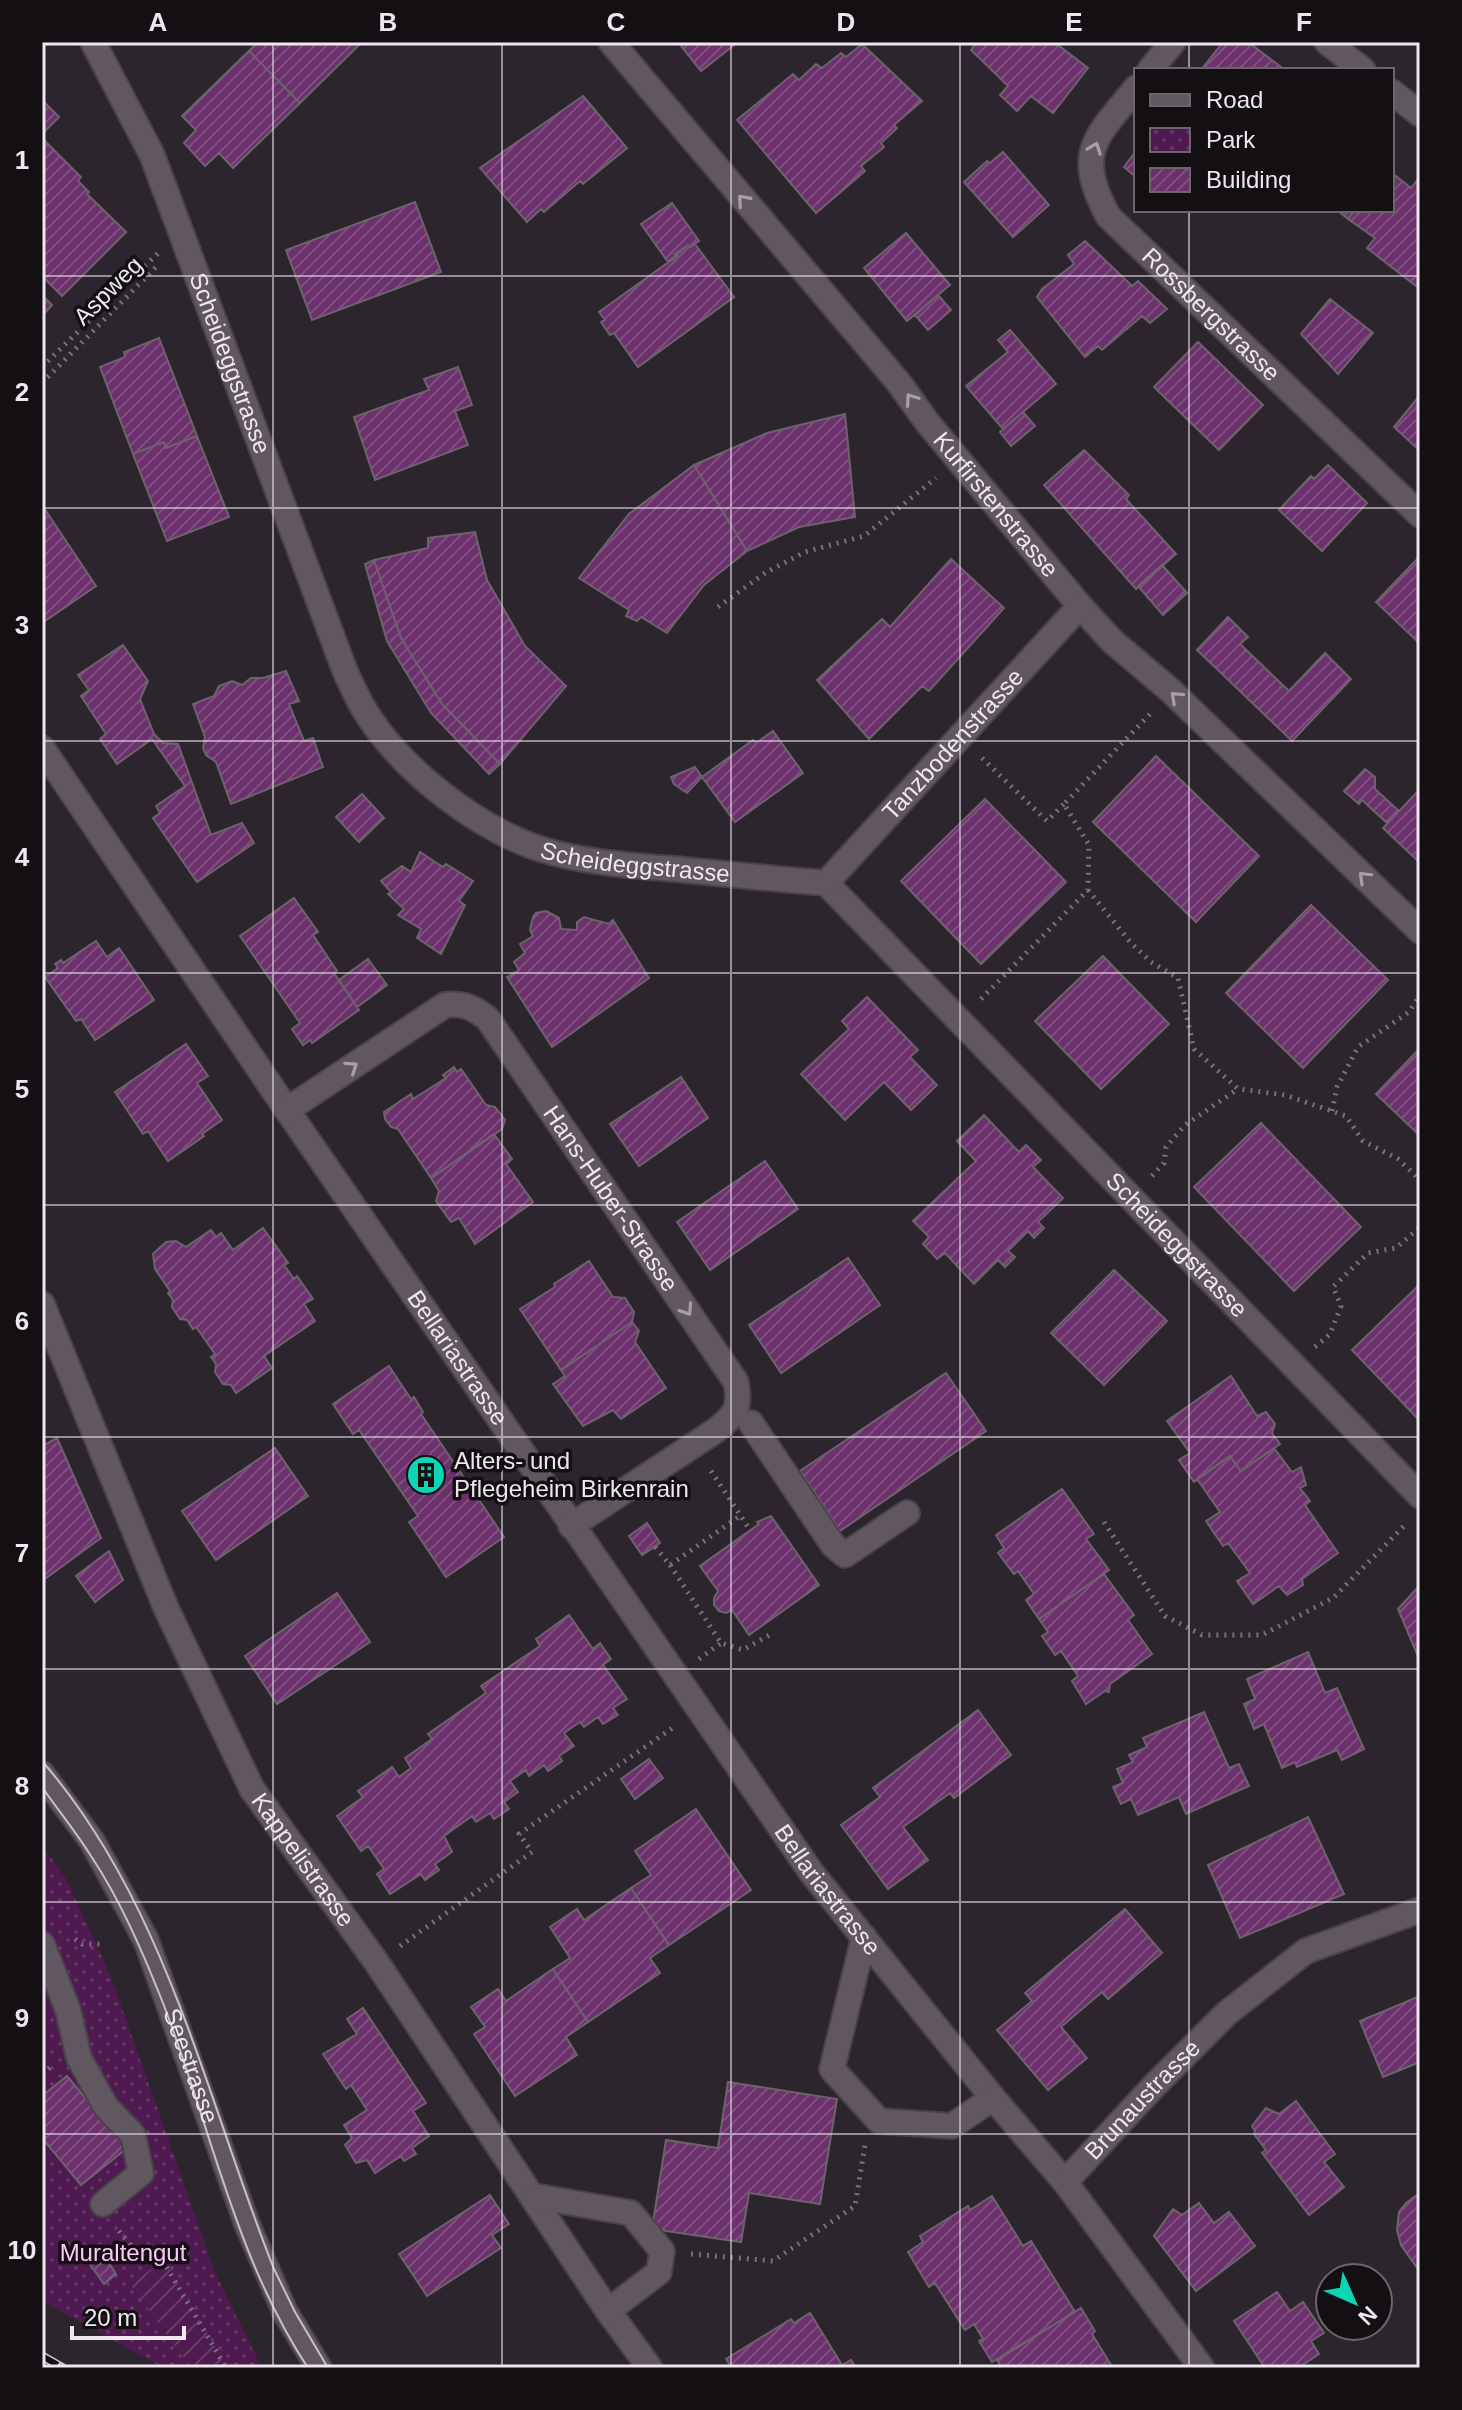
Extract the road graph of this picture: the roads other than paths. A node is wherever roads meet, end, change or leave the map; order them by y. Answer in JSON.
{"nodes":[{"id":1,"x":93,"y":42,"type":"edge"},
{"id":2,"x":611,"y":42,"type":"edge"},
{"id":3,"x":1173,"y":42,"type":"edge"},
{"id":4,"x":1327,"y":42,"type":"edge"},
{"id":5,"x":1152,"y":68,"type":"edge"},
{"id":6,"x":1360,"y":68,"type":"edge"},
{"id":7,"x":1134,"y":90,"type":"edge"},
{"id":8,"x":1394,"y":94,"type":"edge"},
{"id":9,"x":1420,"y":114,"type":"edge"},
{"id":10,"x":1420,"y":515,"type":"edge"},
{"id":11,"x":1080,"y":606,"type":"junction"},
{"id":12,"x":42,"y":748,"type":"edge"},
{"id":13,"x":826,"y":883,"type":"junction"},
{"id":14,"x":1420,"y":931,"type":"edge"},
{"id":15,"x":287,"y":1110,"type":"junction"},
{"id":16,"x":42,"y":1304,"type":"edge"},
{"id":17,"x":751,"y":1423,"type":"dead end"},
{"id":18,"x":1420,"y":1496,"type":"edge"},
{"id":19,"x":907,"y":1513,"type":"dead end"},
{"id":20,"x":571,"y":1526,"type":"junction"},
{"id":21,"x":42,"y":1774,"type":"edge"},
{"id":22,"x":1420,"y":1910,"type":"edge"},
{"id":23,"x":864,"y":1937,"type":"junction"},
{"id":24,"x":42,"y":1944,"type":"edge"},
{"id":25,"x":993,"y":2098,"type":"junction"},
{"id":26,"x":1065,"y":2182,"type":"junction"},
{"id":27,"x":533,"y":2196,"type":"junction"},
{"id":28,"x":103,"y":2204,"type":"road end"},
{"id":29,"x":608,"y":2311,"type":"junction"},
{"id":30,"x":319,"y":2368,"type":"edge"},
{"id":31,"x":650,"y":2368,"type":"edge"},
{"id":32,"x":1202,"y":2368,"type":"edge"}],
"edges":[{"from":1,"to":13,"type":"street","name":"Scheideggstrasse"},
{"from":11,"to":2,"type":"street","name":"Kurfirstenstrasse","one_way":true},
{"from":3,"to":5,"type":"street"},
{"from":4,"to":6,"type":"street"},
{"from":10,"to":7,"type":"street","name":"Rossbergstrasse","one_way":true},
{"from":8,"to":9,"type":"street"},
{"from":11,"to":13,"type":"street","name":"Tanzbodenstrasse"},
{"from":14,"to":11,"type":"street","name":"Kurfirstenstrasse","one_way":true},
{"from":12,"to":15,"type":"street","name":"Bellariastrasse"},
{"from":13,"to":18,"type":"street","name":"Scheideggstrasse"},
{"from":15,"to":20,"type":"street","name":"Bellariastrasse"},
{"from":15,"to":20,"type":"street","name":"Hans-Huber-Strasse","one_way":true},
{"from":16,"to":27,"type":"street","name":"Kappelistrasse"},
{"from":17,"to":19,"type":"street"},
{"from":20,"to":23,"type":"street","name":"Bellariastrasse"},
{"from":21,"to":30,"type":"street","name":"Seestrasse"},
{"from":22,"to":26,"type":"street","name":"Brunaustrasse"},
{"from":23,"to":25,"type":"street","name":"Bellariastrasse"},
{"from":23,"to":25,"type":"street"},
{"from":24,"to":28,"type":"street"},
{"from":25,"to":26,"type":"street","name":"Bellariastrasse"},
{"from":26,"to":32,"type":"street","name":"Brunaustrasse"},
{"from":27,"to":29,"type":"street","name":"Kappelistrasse"},
{"from":27,"to":29,"type":"street"},
{"from":29,"to":31,"type":"street","name":"Kappelistrasse"}]}
